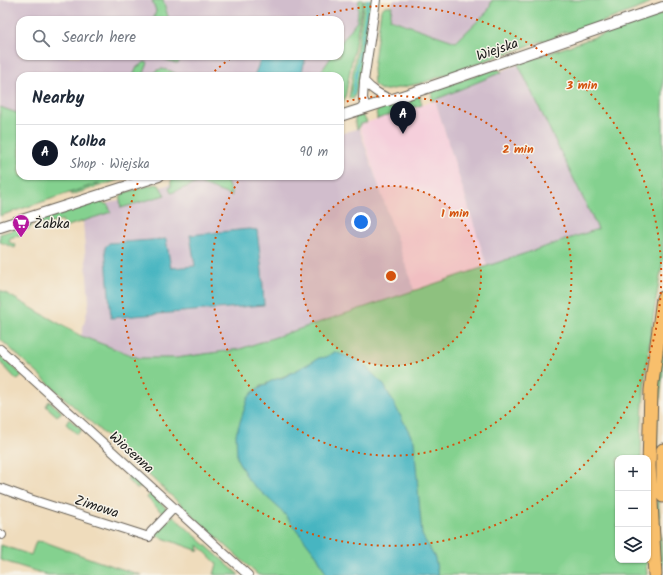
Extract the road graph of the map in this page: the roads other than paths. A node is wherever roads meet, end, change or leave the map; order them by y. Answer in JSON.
{"nodes":[{"id":1,"x":376,"y":0,"type":"edge"},
{"id":2,"x":663,"y":7,"type":"edge"},
{"id":3,"x":364,"y":81,"type":"junction"},
{"id":4,"x":390,"y":99,"type":"junction"},
{"id":5,"x":366,"y":107,"type":"junction"},
{"id":6,"x":344,"y":115,"type":"edge"},
{"id":7,"x":147,"y":180,"type":"edge"},
{"id":8,"x":0,"y":227,"type":"edge"},
{"id":9,"x":663,"y":298,"type":"edge"},
{"id":10,"x":0,"y":349,"type":"edge"},
{"id":11,"x":663,"y":450,"type":"edge"},
{"id":12,"x":0,"y":488,"type":"edge"},
{"id":13,"x":663,"y":496,"type":"edge"},
{"id":14,"x":174,"y":508,"type":"junction"},
{"id":15,"x":248,"y":575,"type":"edge"},
{"id":16,"x":655,"y":575,"type":"edge"}],
"edges":[{"from":1,"to":3,"type":"street"},
{"from":2,"to":4,"type":"street","name":"Wiejska"},
{"from":3,"to":4,"type":"street"},
{"from":3,"to":5,"type":"street"},
{"from":4,"to":5,"type":"street","name":"Wiejska"},
{"from":5,"to":6,"type":"street","name":"Wiejska"},
{"from":7,"to":8,"type":"street"},
{"from":9,"to":16,"type":"main road"},
{"from":10,"to":14,"type":"street","name":"Wiosenna"},
{"from":11,"to":13,"type":"main road"},
{"from":12,"to":14,"type":"street","name":"Zimowa"},
{"from":14,"to":15,"type":"street","name":"Wiosenna"}]}
